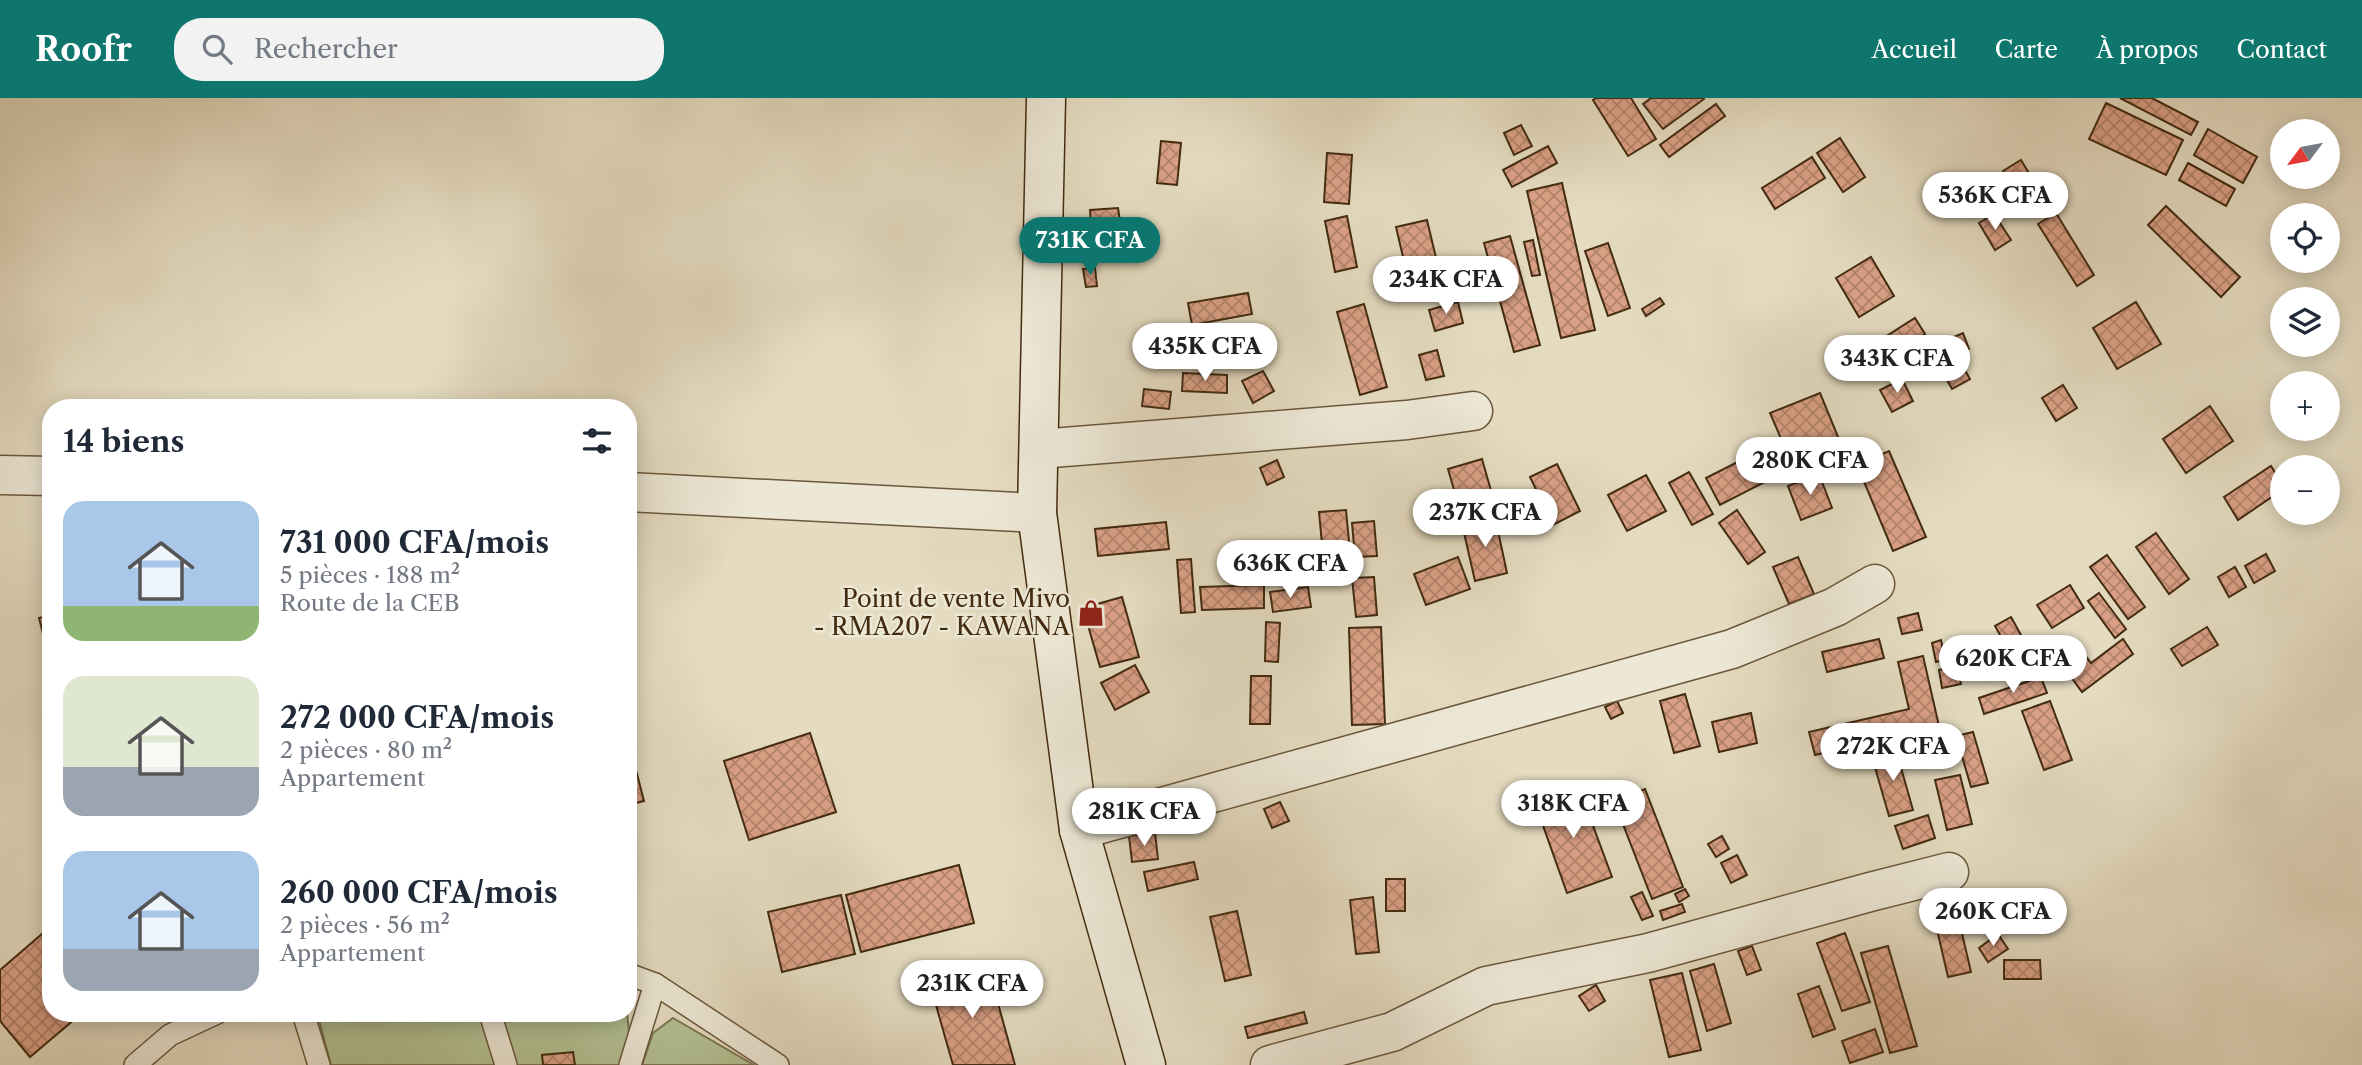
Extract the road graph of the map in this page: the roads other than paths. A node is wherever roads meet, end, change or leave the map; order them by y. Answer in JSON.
{"nodes":[{"id":1,"x":1046,"y":98,"type":"edge"},
{"id":2,"x":1473,"y":411,"type":"dead end"},
{"id":3,"x":1039,"y":449,"type":"junction"},
{"id":4,"x":0,"y":475,"type":"edge"},
{"id":5,"x":42,"y":475,"type":"edge"},
{"id":6,"x":637,"y":492,"type":"edge"},
{"id":7,"x":1037,"y":513,"type":"junction"},
{"id":8,"x":1875,"y":584,"type":"dead end"},
{"id":9,"x":1079,"y":830,"type":"junction"},
{"id":10,"x":1949,"y":872,"type":"dead end"},
{"id":11,"x":637,"y":977,"type":"edge"},
{"id":12,"x":655,"y":984,"type":"junction"},
{"id":13,"x":198,"y":1022,"type":"edge"},
{"id":14,"x":306,"y":1022,"type":"edge"},
{"id":15,"x":493,"y":1022,"type":"edge"},
{"id":16,"x":135,"y":1065,"type":"edge"},
{"id":17,"x":319,"y":1065,"type":"edge"},
{"id":18,"x":506,"y":1065,"type":"edge"},
{"id":19,"x":630,"y":1065,"type":"edge"},
{"id":20,"x":778,"y":1065,"type":"edge"},
{"id":21,"x":1146,"y":1065,"type":"edge"},
{"id":22,"x":1270,"y":1065,"type":"edge"}],
"edges":[{"from":1,"to":3,"type":"street"},
{"from":2,"to":3,"type":"street"},
{"from":3,"to":7,"type":"street"},
{"from":4,"to":5,"type":"street"},
{"from":6,"to":7,"type":"street"},
{"from":7,"to":9,"type":"street"},
{"from":8,"to":9,"type":"street"},
{"from":9,"to":21,"type":"street"},
{"from":10,"to":22,"type":"street"},
{"from":11,"to":12,"type":"lane"},
{"from":12,"to":19,"type":"lane"},
{"from":12,"to":20,"type":"lane"},
{"from":13,"to":16,"type":"lane"},
{"from":14,"to":17,"type":"lane"},
{"from":15,"to":18,"type":"lane"}]}
